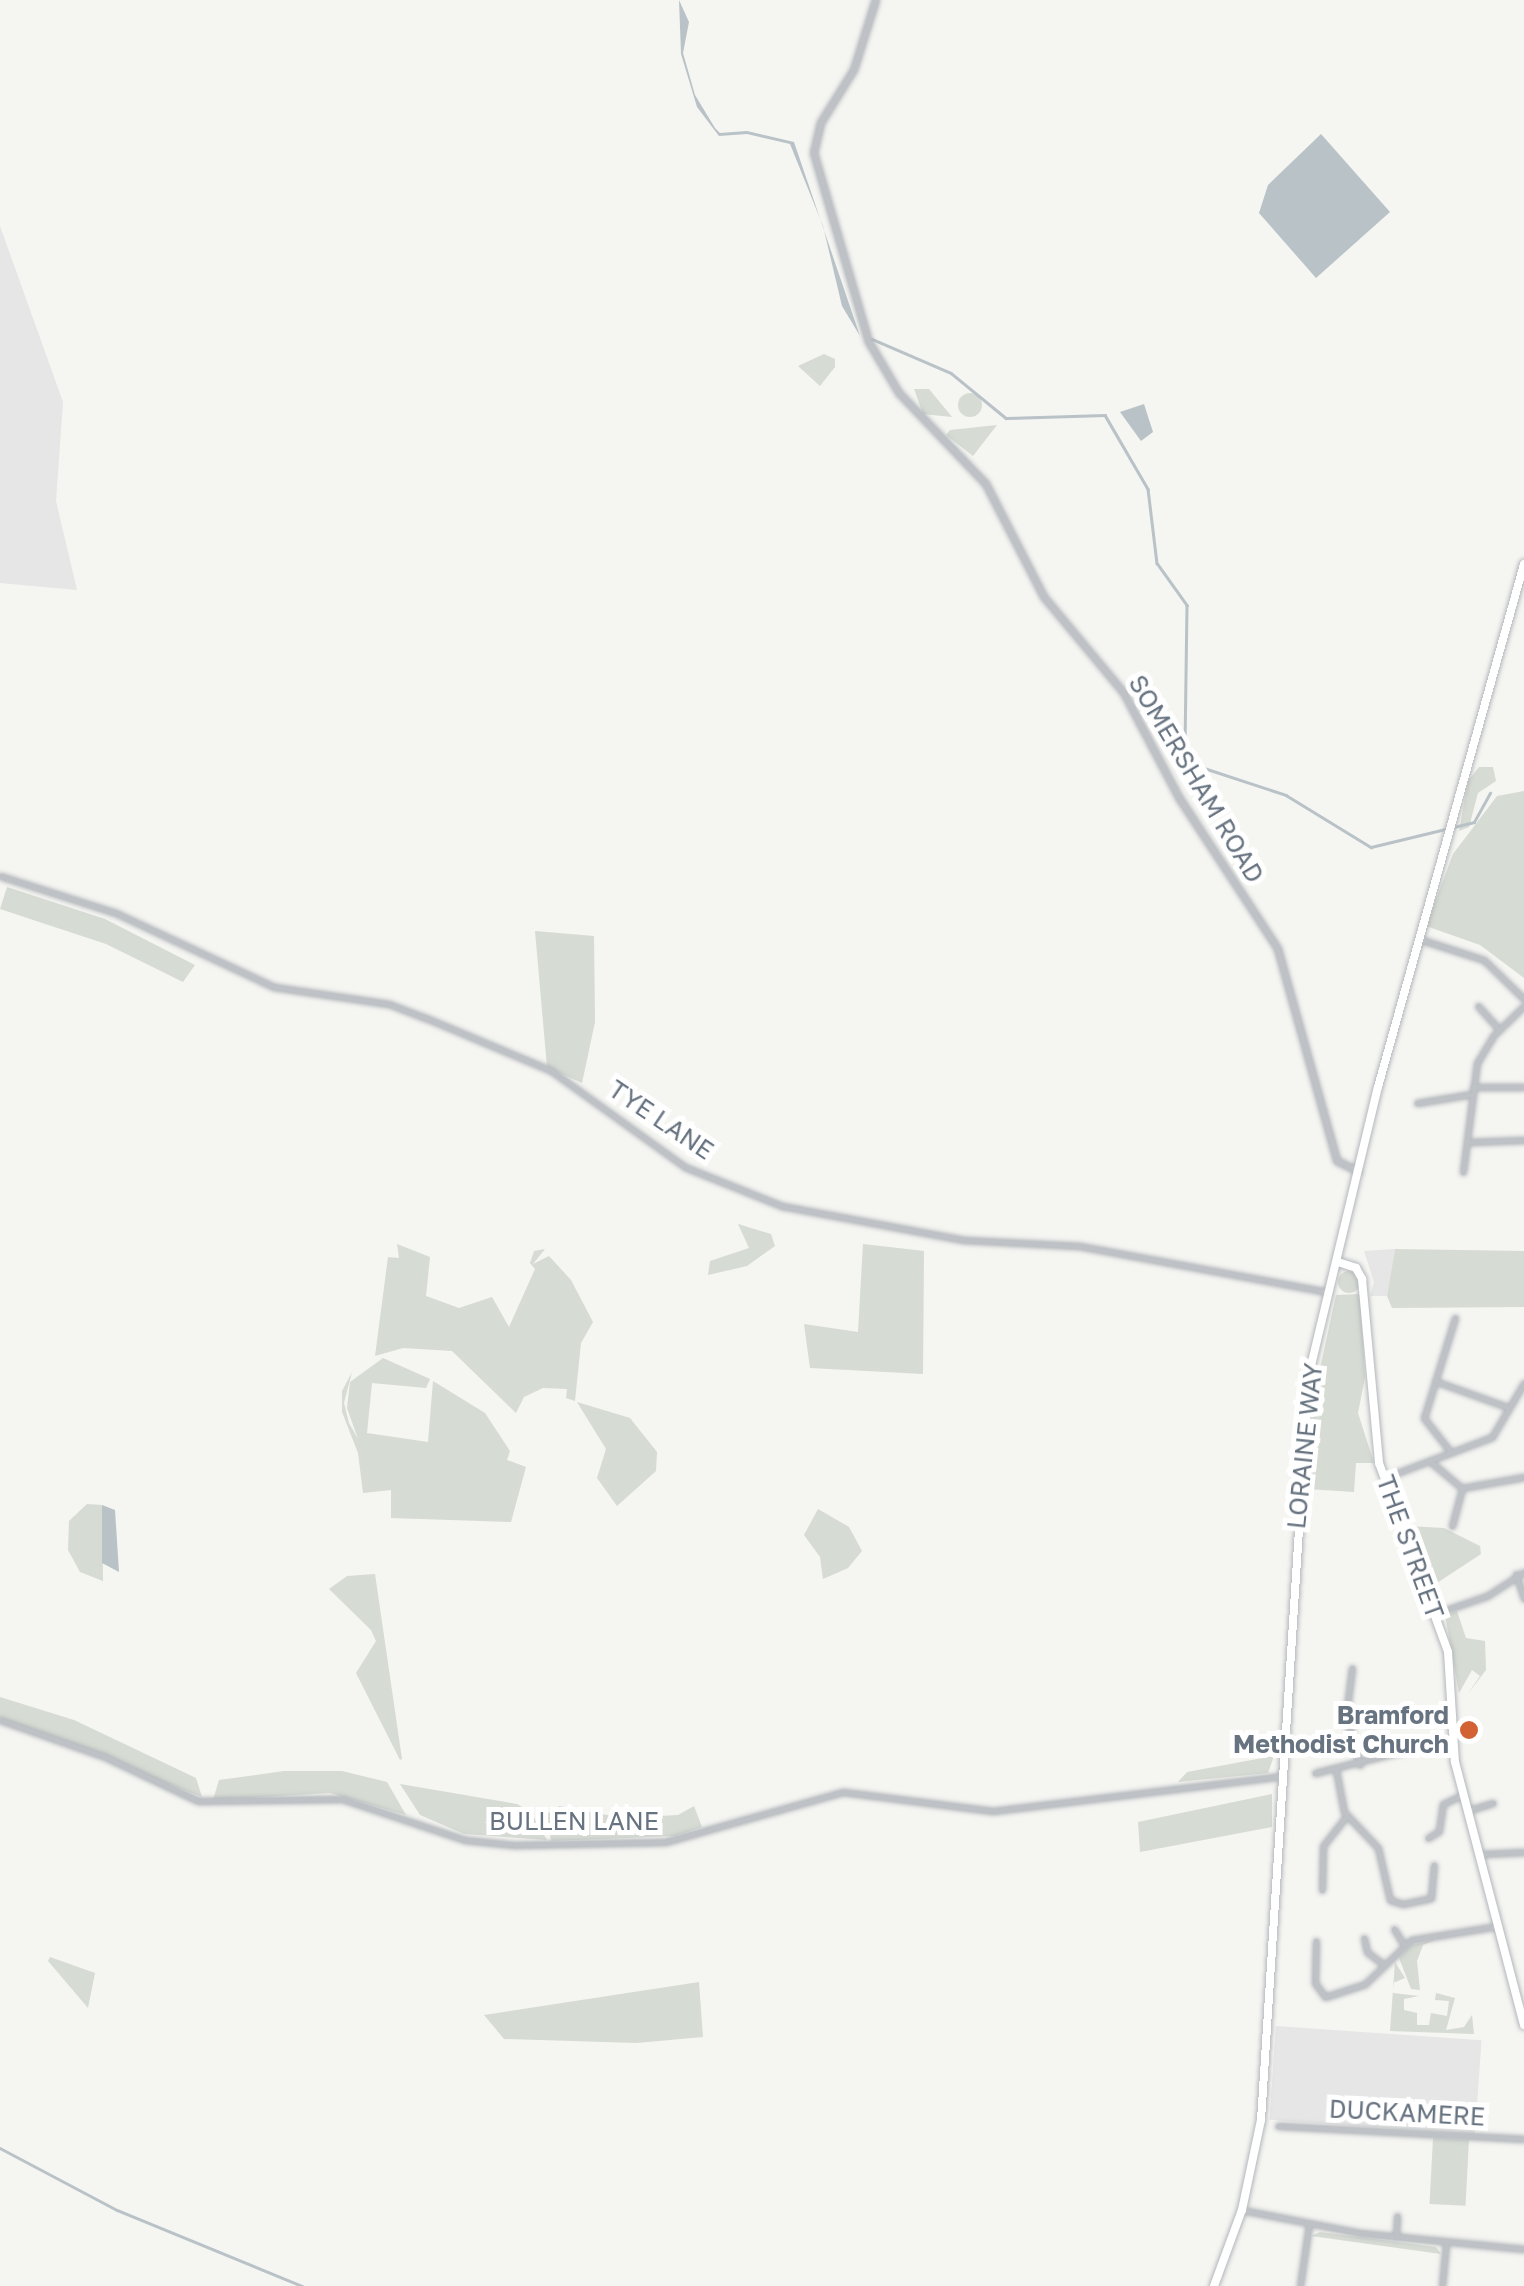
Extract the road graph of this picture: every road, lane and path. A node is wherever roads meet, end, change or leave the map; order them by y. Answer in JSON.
{"nodes":[{"id":1,"x":876,"y":0,"type":"edge"},
{"id":2,"x":1524,"y":564,"type":"edge"},
{"id":3,"x":0,"y":876,"type":"edge"},
{"id":4,"x":1419,"y":939,"type":"junction"},
{"id":5,"x":1524,"y":998,"type":"edge"},
{"id":6,"x":1478,"y":1006,"type":"dead end"},
{"id":7,"x":1524,"y":1006,"type":"edge"},
{"id":8,"x":1499,"y":1029,"type":"junction"},
{"id":9,"x":1524,"y":1088,"type":"edge"},
{"id":10,"x":1472,"y":1091,"type":"junction"},
{"id":11,"x":1416,"y":1103,"type":"dead end"},
{"id":12,"x":1524,"y":1140,"type":"edge"},
{"id":13,"x":1470,"y":1142,"type":"junction"},
{"id":14,"x":1360,"y":1172,"type":"junction"},
{"id":15,"x":1463,"y":1172,"type":"dead end"},
{"id":16,"x":1338,"y":1262,"type":"junction"},
{"id":17,"x":1331,"y":1292,"type":"junction"},
{"id":18,"x":1455,"y":1318,"type":"dead end"},
{"id":19,"x":1435,"y":1381,"type":"junction"},
{"id":20,"x":1524,"y":1383,"type":"edge"},
{"id":21,"x":1507,"y":1407,"type":"junction"},
{"id":22,"x":1449,"y":1450,"type":"junction"},
{"id":23,"x":1432,"y":1463,"type":"junction"},
{"id":24,"x":1524,"y":1477,"type":"edge"},
{"id":25,"x":1384,"y":1478,"type":"junction"},
{"id":26,"x":1462,"y":1488,"type":"junction"},
{"id":27,"x":1452,"y":1526,"type":"dead end"},
{"id":28,"x":1524,"y":1572,"type":"edge"},
{"id":29,"x":1516,"y":1574,"type":"junction"},
{"id":30,"x":1524,"y":1599,"type":"edge"},
{"id":31,"x":1436,"y":1613,"type":"junction"},
{"id":32,"x":1352,"y":1669,"type":"dead end"},
{"id":33,"x":0,"y":1720,"type":"edge"},
{"id":34,"x":1454,"y":1750,"type":"junction"},
{"id":35,"x":1360,"y":1765,"type":"junction"},
{"id":36,"x":1336,"y":1770,"type":"junction"},
{"id":37,"x":1315,"y":1773,"type":"dead end"},
{"id":38,"x":1282,"y":1776,"type":"junction"},
{"id":39,"x":1464,"y":1794,"type":"junction"},
{"id":40,"x":1493,"y":1803,"type":"dead end"},
{"id":41,"x":1470,"y":1810,"type":"junction"},
{"id":42,"x":1346,"y":1817,"type":"junction"},
{"id":43,"x":1438,"y":1817,"type":"junction"},
{"id":44,"x":1429,"y":1819,"type":"dead end"},
{"id":45,"x":1428,"y":1838,"type":"dead end"},
{"id":46,"x":1524,"y":1852,"type":"edge"},
{"id":47,"x":1482,"y":1854,"type":"junction"},
{"id":48,"x":1434,"y":1865,"type":"dead end"},
{"id":49,"x":1322,"y":1890,"type":"dead end"},
{"id":50,"x":1501,"y":1926,"type":"junction"},
{"id":51,"x":1394,"y":1929,"type":"dead end"},
{"id":52,"x":1364,"y":1938,"type":"dead end"},
{"id":53,"x":1316,"y":1940,"type":"dead end"},
{"id":54,"x":1404,"y":1944,"type":"junction"},
{"id":55,"x":1384,"y":1965,"type":"junction"},
{"id":56,"x":1524,"y":2017,"type":"edge"},
{"id":57,"x":1524,"y":2025,"type":"edge"},
{"id":58,"x":1288,"y":2118,"type":"dead end"},
{"id":59,"x":1278,"y":2126,"type":"dead end"},
{"id":60,"x":1287,"y":2126,"type":"junction"},
{"id":61,"x":1524,"y":2139,"type":"edge"},
{"id":62,"x":1242,"y":2210,"type":"junction"},
{"id":63,"x":1397,"y":2216,"type":"dead end"},
{"id":64,"x":1310,"y":2224,"type":"junction"},
{"id":65,"x":1396,"y":2237,"type":"junction"},
{"id":66,"x":1447,"y":2243,"type":"junction"},
{"id":67,"x":1524,"y":2249,"type":"edge"},
{"id":68,"x":1214,"y":2286,"type":"edge"},
{"id":69,"x":1300,"y":2286,"type":"edge"},
{"id":70,"x":1442,"y":2286,"type":"edge"}],
"edges":[{"from":1,"to":14,"type":"street","name":"SOMERSHAM ROAD"},
{"from":2,"to":4,"type":"main road","name":"LORAINE WAY"},
{"from":3,"to":17,"type":"street","name":"TYE LANE"},
{"from":4,"to":5,"type":"street"},
{"from":4,"to":14,"type":"main road","name":"LORAINE WAY"},
{"from":6,"to":8,"type":"street"},
{"from":7,"to":8,"type":"street"},
{"from":8,"to":10,"type":"street"},
{"from":9,"to":10,"type":"street"},
{"from":10,"to":11,"type":"street"},
{"from":10,"to":13,"type":"street"},
{"from":12,"to":13,"type":"street"},
{"from":13,"to":15,"type":"street"},
{"from":14,"to":16,"type":"main road","name":"LORAINE WAY"},
{"from":16,"to":17,"type":"main road","name":"LORAINE WAY"},
{"from":16,"to":25,"type":"main road","name":"THE STREET"},
{"from":17,"to":38,"type":"main road","name":"LORAINE WAY"},
{"from":18,"to":19,"type":"street"},
{"from":19,"to":21,"type":"street"},
{"from":19,"to":22,"type":"street"},
{"from":20,"to":21,"type":"street"},
{"from":21,"to":22,"type":"street"},
{"from":22,"to":23,"type":"street"},
{"from":23,"to":25,"type":"street"},
{"from":23,"to":26,"type":"street"},
{"from":24,"to":26,"type":"street"},
{"from":25,"to":31,"type":"main road","name":"THE STREET"},
{"from":26,"to":27,"type":"street"},
{"from":28,"to":29,"type":"street"},
{"from":29,"to":30,"type":"street"},
{"from":29,"to":31,"type":"street"},
{"from":31,"to":34,"type":"main road","name":"THE STREET"},
{"from":32,"to":35,"type":"street"},
{"from":33,"to":38,"type":"street","name":"BULLEN LANE"},
{"from":34,"to":35,"type":"street"},
{"from":34,"to":39,"type":"main road","name":"THE STREET"},
{"from":35,"to":36,"type":"street"},
{"from":36,"to":37,"type":"street"},
{"from":36,"to":42,"type":"street"},
{"from":38,"to":62,"type":"main road","name":"LORAINE WAY"},
{"from":39,"to":41,"type":"main road","name":"THE STREET"},
{"from":39,"to":43,"type":"street"},
{"from":40,"to":41,"type":"street"},
{"from":41,"to":47,"type":"main road","name":"THE STREET"},
{"from":42,"to":48,"type":"street"},
{"from":42,"to":49,"type":"street"},
{"from":43,"to":44,"type":"street"},
{"from":43,"to":45,"type":"street"},
{"from":46,"to":47,"type":"street"},
{"from":47,"to":50,"type":"main road","name":"THE STREET"},
{"from":50,"to":54,"type":"street"},
{"from":50,"to":56,"type":"main road","name":"THE STREET"},
{"from":51,"to":54,"type":"street"},
{"from":52,"to":55,"type":"street"},
{"from":53,"to":55,"type":"street"},
{"from":54,"to":55,"type":"street"},
{"from":56,"to":57,"type":"main road","name":"THE STREET"},
{"from":58,"to":60,"type":"street"},
{"from":59,"to":60,"type":"street","name":"DUCKAMERE"},
{"from":60,"to":61,"type":"street","name":"DUCKAMERE"},
{"from":62,"to":64,"type":"street"},
{"from":62,"to":68,"type":"main road","name":"LORAINE WAY"},
{"from":63,"to":65,"type":"street"},
{"from":64,"to":65,"type":"street"},
{"from":64,"to":69,"type":"street"},
{"from":65,"to":66,"type":"street"},
{"from":66,"to":67,"type":"street"},
{"from":66,"to":70,"type":"street"}]}
